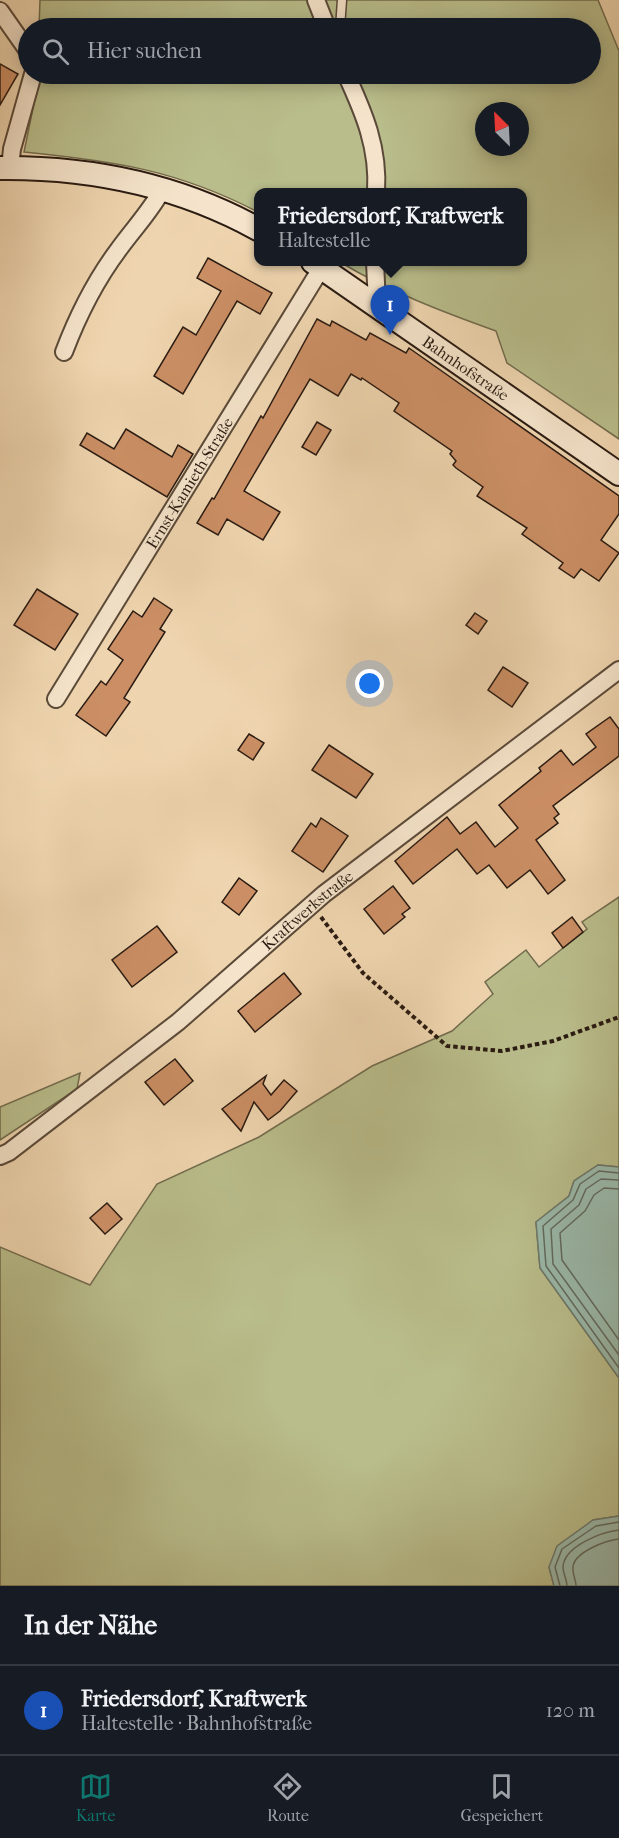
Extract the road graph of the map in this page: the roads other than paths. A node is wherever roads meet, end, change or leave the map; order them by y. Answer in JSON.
{"nodes":[{"id":1,"x":316,"y":0,"type":"edge"},
{"id":2,"x":342,"y":0,"type":"edge"},
{"id":3,"x":0,"y":11,"type":"edge"},
{"id":4,"x":323,"y":18,"type":"edge"},
{"id":5,"x":341,"y":18,"type":"edge"},
{"id":6,"x":18,"y":37,"type":"edge"},
{"id":7,"x":30,"y":84,"type":"edge"},
{"id":8,"x":350,"y":84,"type":"edge"},
{"id":9,"x":5,"y":168,"type":"edge"},
{"id":10,"x":163,"y":188,"type":"junction"},
{"id":11,"x":376,"y":188,"type":"edge"},
{"id":12,"x":254,"y":227,"type":"edge"},
{"id":13,"x":317,"y":266,"type":"edge"},
{"id":14,"x":321,"y":266,"type":"edge"},
{"id":15,"x":375,"y":266,"type":"edge"},
{"id":16,"x":377,"y":304,"type":"junction"},
{"id":17,"x":64,"y":352,"type":"dead end"},
{"id":18,"x":619,"y":474,"type":"edge"},
{"id":19,"x":619,"y":670,"type":"edge"},
{"id":20,"x":56,"y":699,"type":"dead end"},
{"id":21,"x":0,"y":1156,"type":"edge"}],
"edges":[{"from":1,"to":4,"type":"street"},
{"from":2,"to":5,"type":"lane"},
{"from":3,"to":6,"type":"street"},
{"from":7,"to":9,"type":"street"},
{"from":8,"to":11,"type":"street"},
{"from":9,"to":10,"type":"main road"},
{"from":10,"to":12,"type":"main road"},
{"from":10,"to":17,"type":"street"},
{"from":13,"to":20,"type":"street","name":"Ernst-Kamieth-Straße"},
{"from":14,"to":16,"type":"main road","name":"Bahnhofstraße"},
{"from":15,"to":16,"type":"street"},
{"from":16,"to":18,"type":"main road","name":"Bahnhofstraße"},
{"from":19,"to":21,"type":"street","name":"Kraftwerkstraße"}]}
